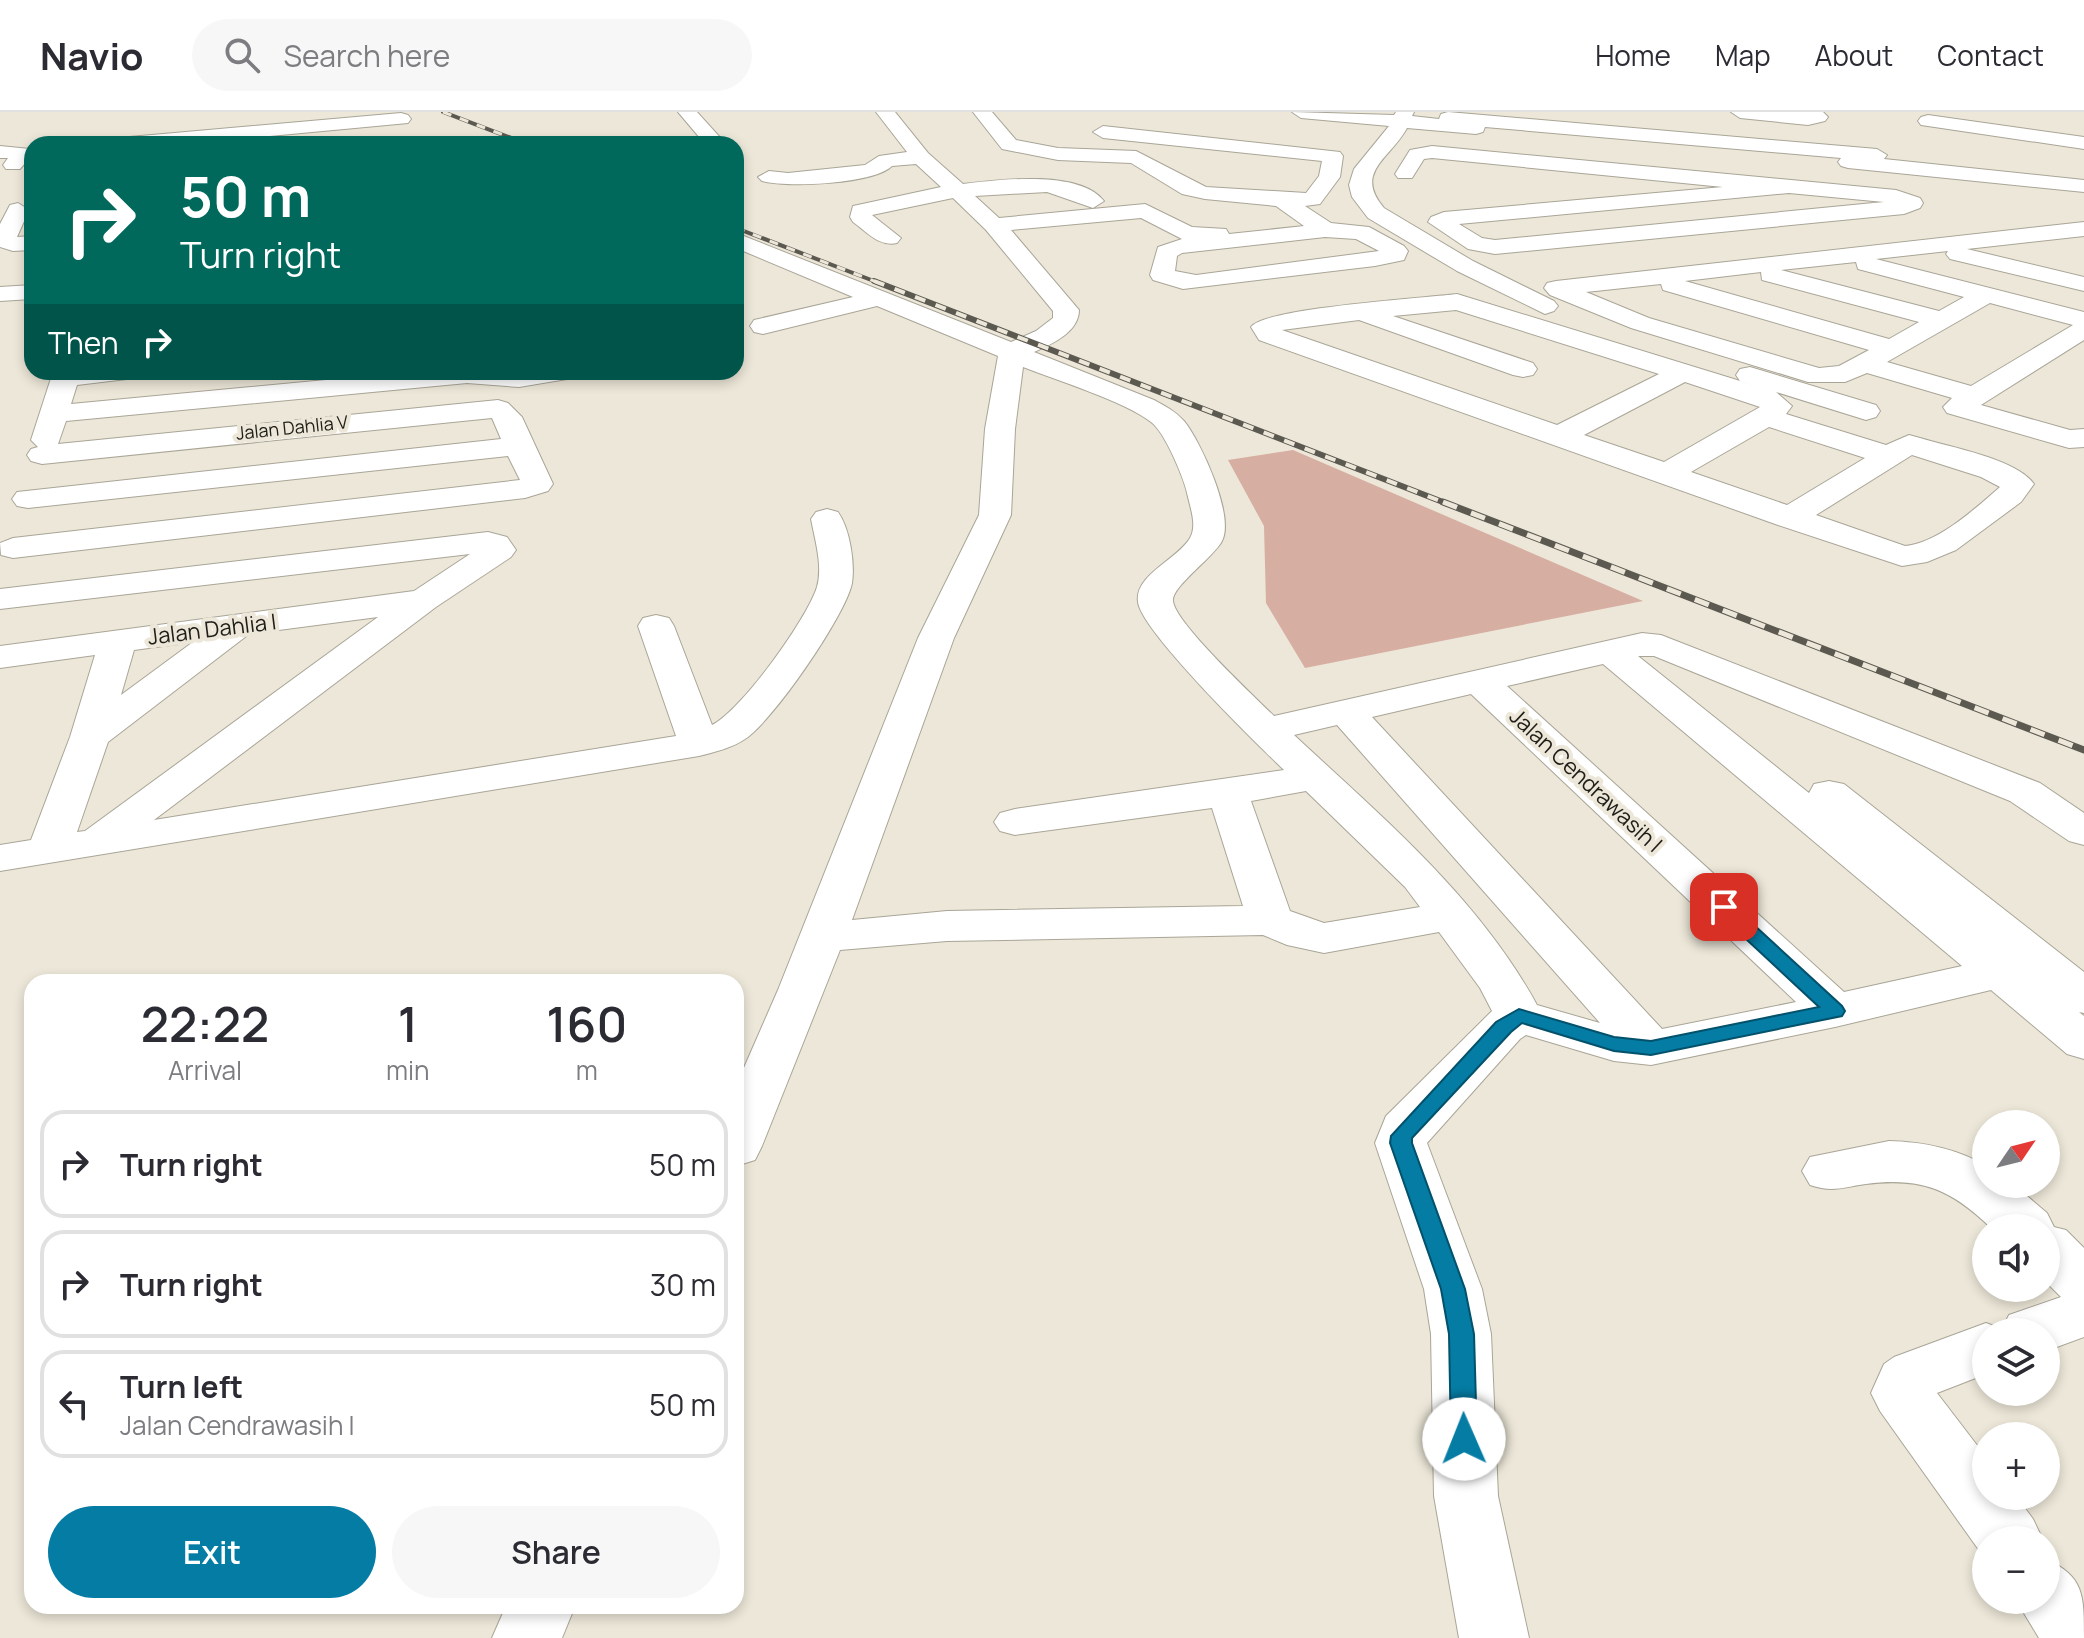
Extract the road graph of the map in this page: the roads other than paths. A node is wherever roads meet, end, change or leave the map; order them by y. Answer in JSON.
{"nodes":[{"id":1,"x":687,"y":112,"type":"edge"},
{"id":2,"x":885,"y":112,"type":"edge"},
{"id":3,"x":1301,"y":112,"type":"edge"},
{"id":4,"x":1740,"y":112,"type":"edge"},
{"id":5,"x":1809,"y":112,"type":"edge"},
{"id":6,"x":1964,"y":112,"type":"edge"},
{"id":7,"x":395,"y":115,"type":"edge"},
{"id":8,"x":1398,"y":115,"type":"edge"},
{"id":9,"x":986,"y":116,"type":"edge"},
{"id":10,"x":2084,"y":123,"type":"edge"},
{"id":11,"x":1021,"y":124,"type":"dead end"},
{"id":12,"x":1084,"y":130,"type":"dead end"},
{"id":13,"x":2023,"y":135,"type":"junction"},
{"id":14,"x":194,"y":136,"type":"edge"},
{"id":15,"x":406,"y":136,"type":"edge"},
{"id":16,"x":709,"y":136,"type":"edge"},
{"id":17,"x":2084,"y":143,"type":"edge"},
{"id":18,"x":1016,"y":152,"type":"junction"},
{"id":19,"x":921,"y":157,"type":"junction"},
{"id":20,"x":1136,"y":157,"type":"junction"},
{"id":21,"x":1180,"y":162,"type":"dead end"},
{"id":22,"x":995,"y":163,"type":"dead end"},
{"id":23,"x":1299,"y":174,"type":"dead end"},
{"id":24,"x":1405,"y":174,"type":"junction"},
{"id":25,"x":769,"y":177,"type":"dead end"},
{"id":26,"x":1329,"y":177,"type":"junction"},
{"id":27,"x":1435,"y":177,"type":"dead end"},
{"id":28,"x":2084,"y":178,"type":"edge"},
{"id":29,"x":2084,"y":186,"type":"edge"},
{"id":30,"x":1787,"y":187,"type":"junction"},
{"id":31,"x":1542,"y":189,"type":"dead end"},
{"id":32,"x":959,"y":192,"type":"junction"},
{"id":33,"x":1282,"y":200,"type":"junction"},
{"id":34,"x":1649,"y":200,"type":"junction"},
{"id":35,"x":1093,"y":201,"type":"dead end"},
{"id":36,"x":17,"y":210,"type":"edge"},
{"id":37,"x":1427,"y":210,"type":"junction"},
{"id":38,"x":1376,"y":213,"type":"junction"},
{"id":39,"x":1304,"y":214,"type":"junction"},
{"id":40,"x":994,"y":225,"type":"junction"},
{"id":41,"x":2084,"y":229,"type":"edge"},
{"id":42,"x":1325,"y":230,"type":"junction"},
{"id":43,"x":1218,"y":234,"type":"dead end"},
{"id":44,"x":2019,"y":236,"type":"junction"},
{"id":45,"x":889,"y":238,"type":"dead end"},
{"id":46,"x":24,"y":243,"type":"edge"},
{"id":47,"x":744,"y":243,"type":"edge"},
{"id":48,"x":1933,"y":248,"type":"junction"},
{"id":49,"x":24,"y":250,"type":"edge"},
{"id":50,"x":2084,"y":252,"type":"edge"},
{"id":51,"x":1841,"y":258,"type":"junction"},
{"id":52,"x":787,"y":261,"type":"junction"},
{"id":53,"x":744,"y":268,"type":"edge"},
{"id":54,"x":1744,"y":268,"type":"junction"},
{"id":55,"x":0,"y":276,"type":"edge"},
{"id":56,"x":1650,"y":278,"type":"junction"},
{"id":57,"x":2084,"y":284,"type":"edge"},
{"id":58,"x":24,"y":292,"type":"edge"},
{"id":59,"x":0,"y":294,"type":"edge"},
{"id":60,"x":1986,"y":295,"type":"junction"},
{"id":61,"x":879,"y":298,"type":"junction"},
{"id":62,"x":1357,"y":313,"type":"junction"},
{"id":63,"x":1943,"y":320,"type":"junction"},
{"id":64,"x":2084,"y":320,"type":"edge"},
{"id":65,"x":763,"y":326,"type":"dead end"},
{"id":66,"x":2084,"y":329,"type":"edge"},
{"id":67,"x":1584,"y":341,"type":"junction"},
{"id":68,"x":1889,"y":347,"type":"junction"},
{"id":69,"x":1012,"y":352,"type":"junction"},
{"id":70,"x":1862,"y":363,"type":"junction"},
{"id":71,"x":1523,"y":369,"type":"junction"},
{"id":72,"x":1683,"y":372,"type":"junction"},
{"id":73,"x":64,"y":380,"type":"edge"},
{"id":74,"x":338,"y":380,"type":"edge"},
{"id":75,"x":491,"y":380,"type":"edge"},
{"id":76,"x":1920,"y":381,"type":"junction"},
{"id":77,"x":1975,"y":396,"type":"junction"},
{"id":78,"x":1454,"y":400,"type":"junction"},
{"id":79,"x":487,"y":409,"type":"junction"},
{"id":80,"x":1866,"y":411,"type":"junction"},
{"id":81,"x":54,"y":414,"type":"junction"},
{"id":82,"x":1766,"y":417,"type":"junction"},
{"id":83,"x":332,"y":423,"type":"junction"},
{"id":84,"x":1824,"y":435,"type":"junction"},
{"id":85,"x":1557,"y":437,"type":"junction"},
{"id":86,"x":2084,"y":438,"type":"edge"},
{"id":87,"x":518,"y":446,"type":"junction"},
{"id":88,"x":42,"y":455,"type":"junction"},
{"id":89,"x":1890,"y":456,"type":"junction"},
{"id":90,"x":1665,"y":474,"type":"junction"},
{"id":91,"x":28,"y":499,"type":"junction"},
{"id":92,"x":1789,"y":518,"type":"junction"},
{"id":93,"x":827,"y":519,"type":"dead end"},
{"id":94,"x":13,"y":548,"type":"junction"},
{"id":95,"x":0,"y":592,"type":"edge"},
{"id":96,"x":0,"y":599,"type":"edge"},
{"id":97,"x":424,"y":600,"type":"junction"},
{"id":98,"x":236,"y":626,"type":"junction"},
{"id":99,"x":656,"y":626,"type":"dead end"},
{"id":100,"x":118,"y":641,"type":"junction"},
{"id":101,"x":1626,"y":648,"type":"junction"},
{"id":102,"x":0,"y":657,"type":"edge"},
{"id":103,"x":1478,"y":680,"type":"junction"},
{"id":104,"x":1345,"y":711,"type":"junction"},
{"id":105,"x":1265,"y":730,"type":"junction"},
{"id":106,"x":90,"y":737,"type":"junction"},
{"id":107,"x":699,"y":744,"type":"junction"},
{"id":108,"x":1315,"y":777,"type":"junction"},
{"id":109,"x":1228,"y":793,"type":"junction"},
{"id":110,"x":1015,"y":822,"type":"dead end"},
{"id":111,"x":2084,"y":832,"type":"edge"},
{"id":112,"x":96,"y":843,"type":"junction"},
{"id":113,"x":49,"y":850,"type":"junction"},
{"id":114,"x":0,"y":858,"type":"edge"},
{"id":115,"x":1449,"y":916,"type":"junction"},
{"id":116,"x":1270,"y":920,"type":"junction"},
{"id":117,"x":821,"y":937,"type":"junction"},
{"id":118,"x":2042,"y":963,"type":"junction"},
{"id":119,"x":2001,"y":974,"type":"junction"},
{"id":120,"x":1835,"y":1011,"type":"junction"},
{"id":121,"x":1519,"y":1016,"type":"junction"},
{"id":122,"x":2079,"y":1022,"type":"edge"},
{"id":123,"x":1651,"y":1048,"type":"junction"},
{"id":124,"x":744,"y":1127,"type":"edge"},
{"id":125,"x":1829,"y":1171,"type":"dead end"},
{"id":126,"x":2011,"y":1214,"type":"edge"},
{"id":127,"x":2060,"y":1282,"type":"edge"},
{"id":128,"x":2072,"y":1312,"type":"edge"},
{"id":129,"x":1972,"y":1353,"type":"edge"},
{"id":130,"x":2000,"y":1526,"type":"edge"},
{"id":131,"x":2060,"y":1611,"type":"edge"},
{"id":132,"x":538,"y":1614,"type":"edge"},
{"id":133,"x":527,"y":1638,"type":"edge"},
{"id":134,"x":1494,"y":1638,"type":"edge"},
{"id":135,"x":2079,"y":1638,"type":"edge"}],
"edges":[{"from":1,"to":16,"type":"street"},
{"from":2,"to":19,"type":"street"},
{"from":3,"to":8,"type":"street"},
{"from":4,"to":5,"type":"street"},
{"from":6,"to":13,"type":"street"},
{"from":7,"to":14,"type":"street"},
{"from":7,"to":15,"type":"street"},
{"from":8,"to":28,"type":"street"},
{"from":8,"to":29,"type":"street"},
{"from":8,"to":38,"type":"street"},
{"from":9,"to":11,"type":"street"},
{"from":9,"to":18,"type":"street"},
{"from":10,"to":13,"type":"street"},
{"from":12,"to":26,"type":"street"},
{"from":13,"to":17,"type":"street"},
{"from":18,"to":20,"type":"street"},
{"from":18,"to":22,"type":"street"},
{"from":19,"to":25,"type":"street"},
{"from":19,"to":32,"type":"street"},
{"from":20,"to":21,"type":"street"},
{"from":20,"to":33,"type":"street"},
{"from":23,"to":26,"type":"street"},
{"from":24,"to":27,"type":"street"},
{"from":24,"to":30,"type":"street"},
{"from":24,"to":37,"type":"street"},
{"from":26,"to":33,"type":"street"},
{"from":30,"to":34,"type":"street"},
{"from":30,"to":37,"type":"street"},
{"from":31,"to":34,"type":"street"},
{"from":32,"to":35,"type":"street"},
{"from":32,"to":40,"type":"street"},
{"from":32,"to":45,"type":"street"},
{"from":33,"to":39,"type":"street"},
{"from":34,"to":37,"type":"street"},
{"from":36,"to":46,"type":"street"},
{"from":37,"to":38,"type":"street"},
{"from":38,"to":39,"type":"street"},
{"from":38,"to":80,"type":"street"},
{"from":39,"to":42,"type":"street"},
{"from":40,"to":43,"type":"street"},
{"from":40,"to":69,"type":"street"},
{"from":41,"to":44,"type":"street"},
{"from":42,"to":42,"type":"street"},
{"from":44,"to":48,"type":"street"},
{"from":44,"to":50,"type":"street"},
{"from":47,"to":52,"type":"street"},
{"from":48,"to":51,"type":"street"},
{"from":48,"to":57,"type":"street"},
{"from":49,"to":55,"type":"street"},
{"from":51,"to":54,"type":"street"},
{"from":51,"to":60,"type":"street"},
{"from":52,"to":53,"type":"street"},
{"from":52,"to":61,"type":"street"},
{"from":54,"to":56,"type":"street"},
{"from":54,"to":63,"type":"street"},
{"from":56,"to":68,"type":"street"},
{"from":56,"to":70,"type":"street"},
{"from":58,"to":59,"type":"street"},
{"from":60,"to":63,"type":"street"},
{"from":60,"to":64,"type":"street"},
{"from":61,"to":65,"type":"street"},
{"from":61,"to":69,"type":"street"},
{"from":62,"to":67,"type":"street"},
{"from":62,"to":71,"type":"street"},
{"from":62,"to":78,"type":"street"},
{"from":63,"to":68,"type":"street"},
{"from":66,"to":77,"type":"street"},
{"from":67,"to":71,"type":"street"},
{"from":67,"to":72,"type":"street"},
{"from":68,"to":70,"type":"street"},
{"from":69,"to":105,"type":"street"},
{"from":69,"to":117,"type":"street"},
{"from":70,"to":76,"type":"street"},
{"from":71,"to":78,"type":"street"},
{"from":72,"to":82,"type":"street"},
{"from":72,"to":85,"type":"street"},
{"from":73,"to":81,"type":"street"},
{"from":74,"to":81,"type":"street"},
{"from":74,"to":83,"type":"street"},
{"from":75,"to":79,"type":"street"},
{"from":76,"to":77,"type":"street"},
{"from":76,"to":80,"type":"street"},
{"from":77,"to":86,"type":"street"},
{"from":78,"to":85,"type":"street"},
{"from":79,"to":83,"type":"street","name":"Jalan Dahlia V"},
{"from":79,"to":87,"type":"street"},
{"from":80,"to":84,"type":"street"},
{"from":81,"to":88,"type":"street"},
{"from":82,"to":84,"type":"street"},
{"from":82,"to":90,"type":"street"},
{"from":83,"to":88,"type":"street","name":"Jalan Dahlia V"},
{"from":84,"to":89,"type":"street"},
{"from":85,"to":90,"type":"street"},
{"from":87,"to":91,"type":"street"},
{"from":87,"to":94,"type":"street"},
{"from":88,"to":91,"type":"street"},
{"from":89,"to":92,"type":"street"},
{"from":89,"to":92,"type":"street"},
{"from":90,"to":92,"type":"street"},
{"from":91,"to":94,"type":"street"},
{"from":93,"to":107,"type":"street"},
{"from":94,"to":95,"type":"street"},
{"from":96,"to":97,"type":"street"},
{"from":97,"to":98,"type":"street","name":"Jalan Dahlia I"},
{"from":97,"to":112,"type":"street"},
{"from":98,"to":100,"type":"street","name":"Jalan Dahlia I"},
{"from":98,"to":106,"type":"street"},
{"from":99,"to":107,"type":"street"},
{"from":100,"to":102,"type":"street","name":"Jalan Dahlia I"},
{"from":100,"to":106,"type":"street"},
{"from":101,"to":103,"type":"street"},
{"from":101,"to":111,"type":"street"},
{"from":101,"to":118,"type":"street"},
{"from":101,"to":119,"type":"street"},
{"from":103,"to":104,"type":"street"},
{"from":103,"to":120,"type":"street","name":"Jalan Cendrawasih I"},
{"from":104,"to":105,"type":"street"},
{"from":104,"to":123,"type":"street"},
{"from":105,"to":108,"type":"street"},
{"from":106,"to":113,"type":"street"},
{"from":107,"to":112,"type":"street"},
{"from":108,"to":109,"type":"street"},
{"from":108,"to":115,"type":"street"},
{"from":109,"to":110,"type":"street"},
{"from":109,"to":116,"type":"street"},
{"from":112,"to":113,"type":"street"},
{"from":113,"to":114,"type":"street"},
{"from":115,"to":116,"type":"street"},
{"from":115,"to":121,"type":"street"},
{"from":116,"to":117,"type":"street"},
{"from":117,"to":124,"type":"street"},
{"from":118,"to":119,"type":"street"},
{"from":118,"to":122,"type":"street"},
{"from":119,"to":120,"type":"street"},
{"from":119,"to":122,"type":"street"},
{"from":120,"to":123,"type":"street"},
{"from":121,"to":123,"type":"street"},
{"from":121,"to":134,"type":"street"},
{"from":125,"to":126,"type":"street"},
{"from":127,"to":128,"type":"street"},
{"from":129,"to":130,"type":"street"},
{"from":131,"to":135,"type":"street"},
{"from":132,"to":133,"type":"street"}]}
